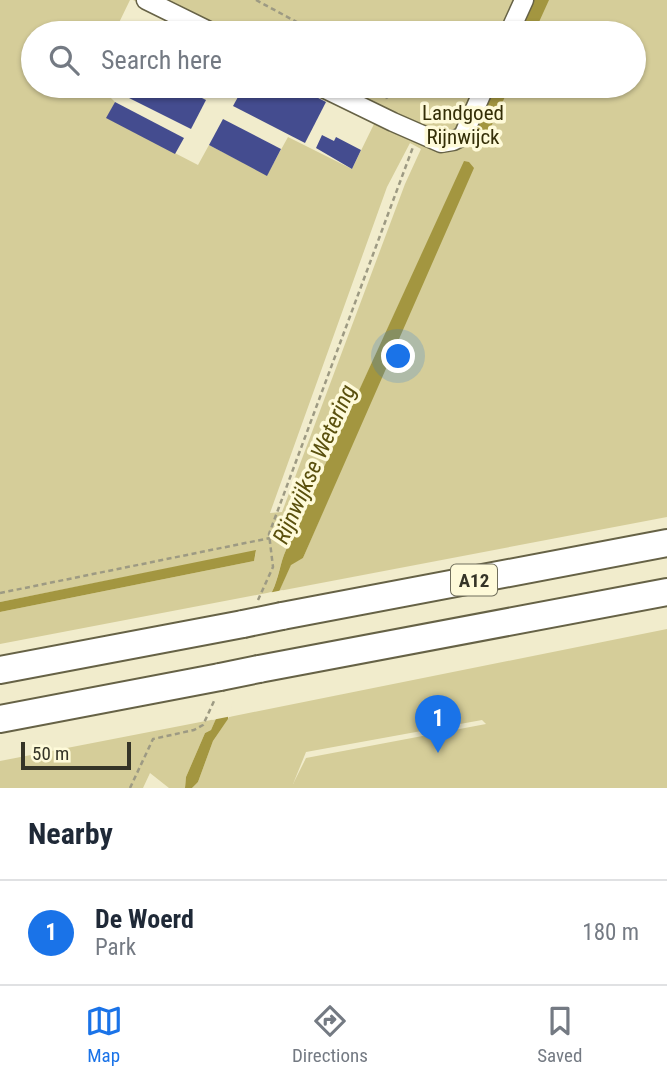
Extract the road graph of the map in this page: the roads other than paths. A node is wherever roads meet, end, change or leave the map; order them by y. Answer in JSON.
{"nodes":[{"id":1,"x":146,"y":0,"type":"edge"},
{"id":2,"x":524,"y":0,"type":"edge"},
{"id":3,"x":189,"y":21,"type":"edge"},
{"id":4,"x":514,"y":21,"type":"edge"},
{"id":5,"x":344,"y":98,"type":"edge"},
{"id":6,"x":480,"y":98,"type":"edge"},
{"id":7,"x":667,"y":543,"type":"edge"},
{"id":8,"x":667,"y":592,"type":"edge"},
{"id":9,"x":0,"y":670,"type":"edge"},
{"id":10,"x":0,"y":719,"type":"edge"}],
"edges":[{"from":1,"to":3,"type":"street"},
{"from":2,"to":4,"type":"street"},
{"from":5,"to":6,"type":"street"},
{"from":7,"to":9,"type":"highway","number":"A12","bridge":true},
{"from":8,"to":10,"type":"highway","number":"A12","bridge":true}]}
